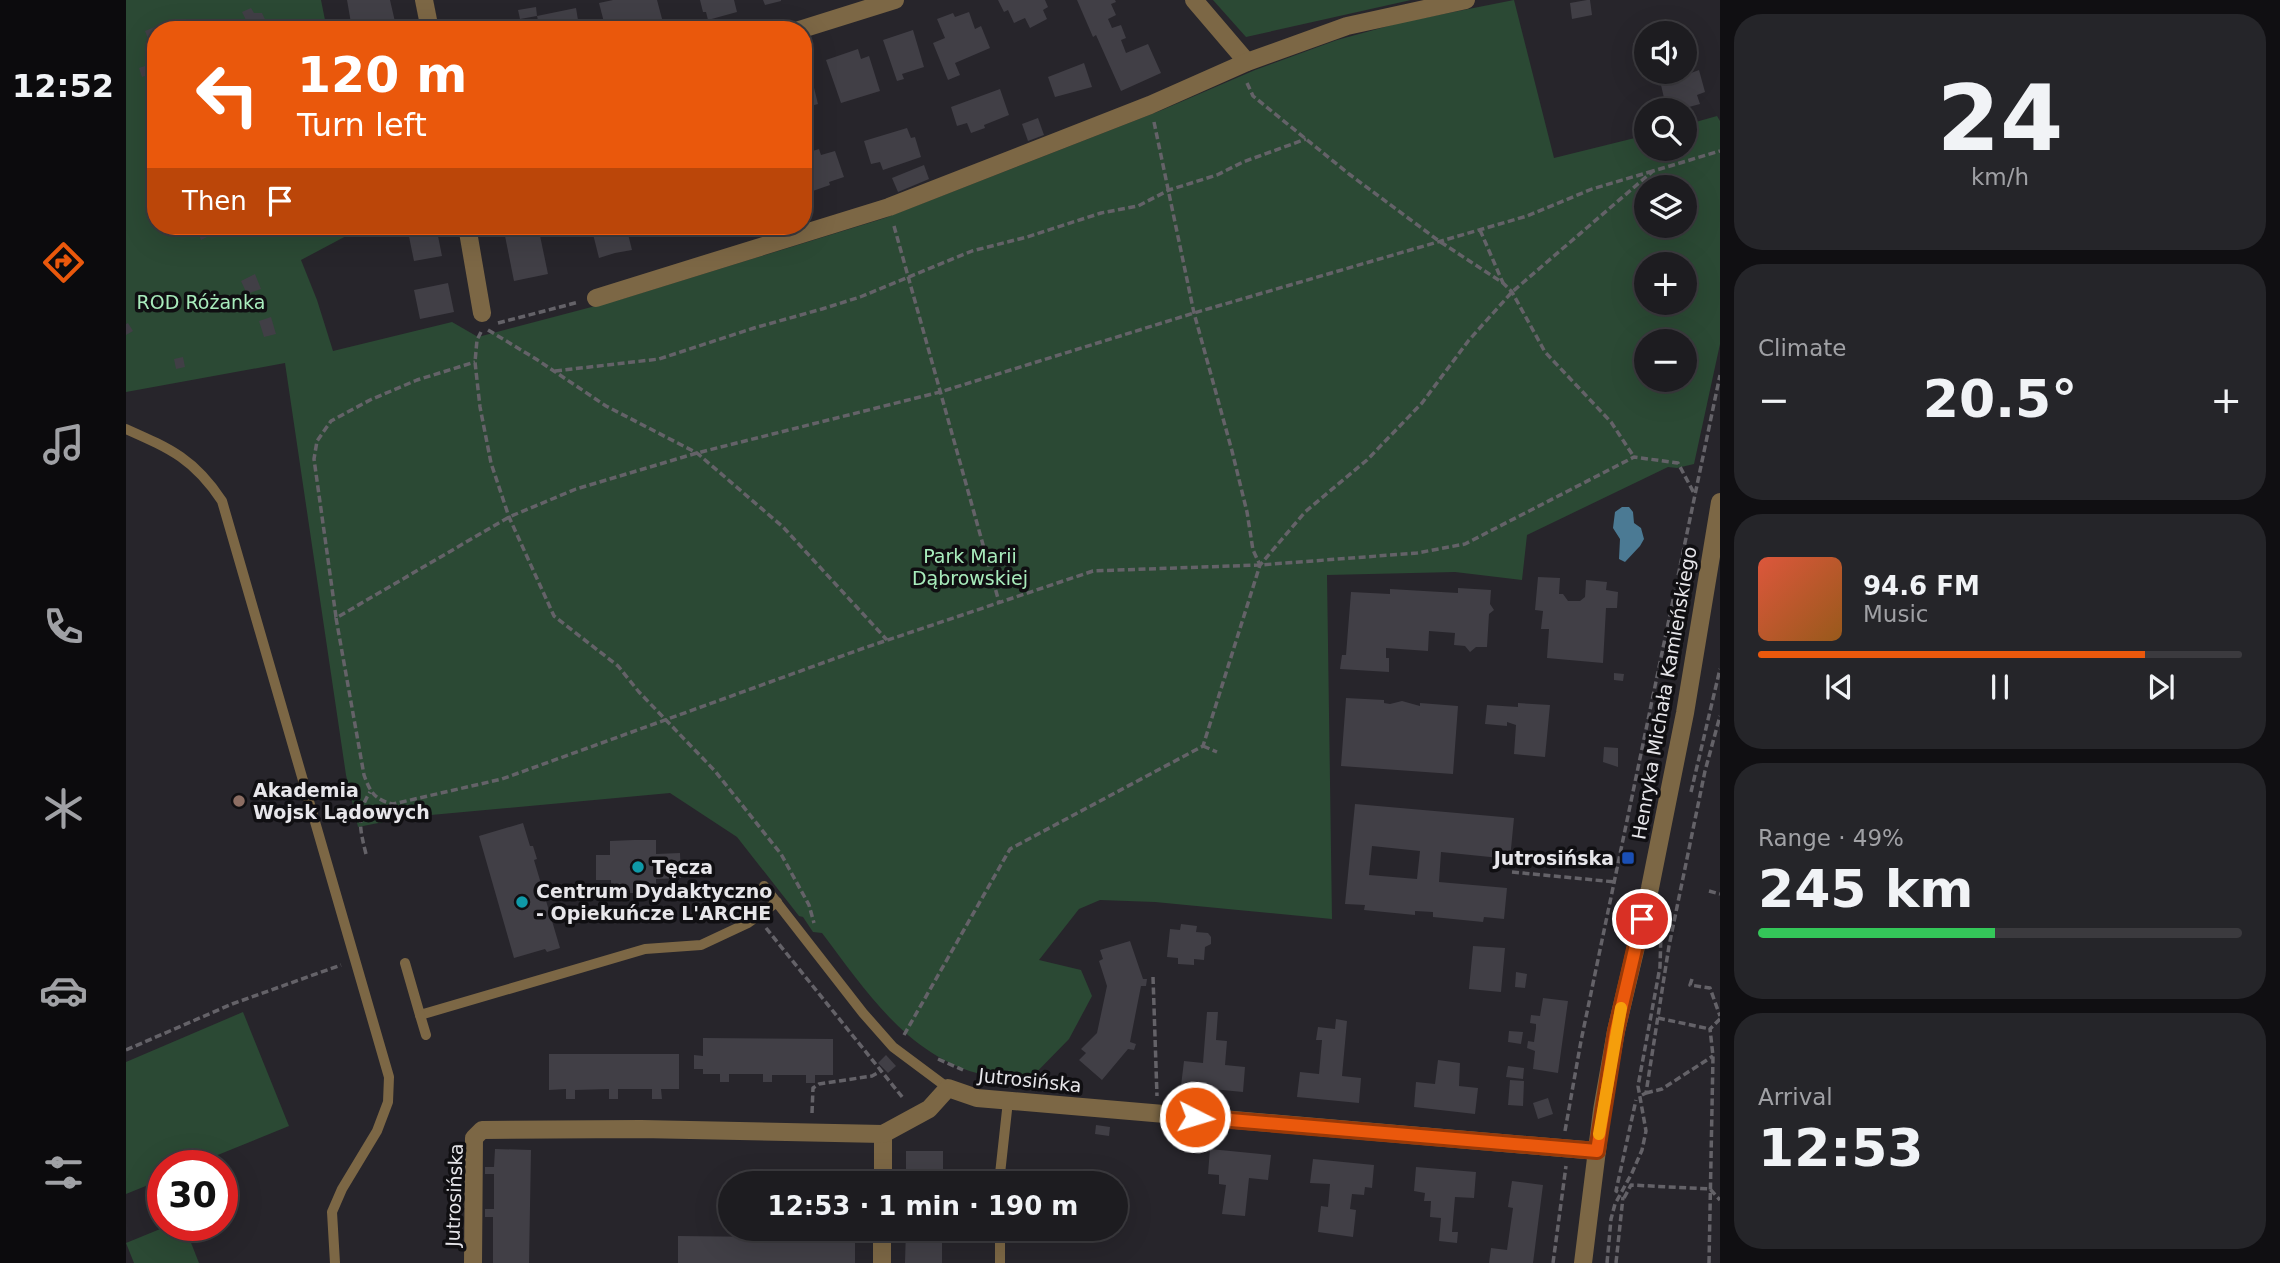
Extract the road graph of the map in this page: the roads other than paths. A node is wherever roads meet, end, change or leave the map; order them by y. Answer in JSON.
{"nodes":[{"id":1,"x":424,"y":0,"type":"edge"},
{"id":2,"x":895,"y":0,"type":"edge"},
{"id":3,"x":1194,"y":0,"type":"edge"},
{"id":4,"x":1466,"y":0,"type":"edge"},
{"id":5,"x":428,"y":21,"type":"edge"},
{"id":6,"x":812,"y":26,"type":"edge"},
{"id":7,"x":1243,"y":64,"type":"junction"},
{"id":8,"x":812,"y":232,"type":"edge"},
{"id":9,"x":468,"y":235,"type":"edge"},
{"id":10,"x":801,"y":235,"type":"edge"},
{"id":11,"x":596,"y":298,"type":"road end"},
{"id":12,"x":482,"y":320,"type":"road end"},
{"id":13,"x":126,"y":429,"type":"edge"},
{"id":14,"x":1720,"y":502,"type":"edge"},
{"id":15,"x":764,"y":886,"type":"dead end"},
{"id":16,"x":777,"y":902,"type":"junction"},
{"id":17,"x":405,"y":963,"type":"dead end"},
{"id":18,"x":420,"y":1015,"type":"junction"},
{"id":19,"x":426,"y":1035,"type":"dead end"},
{"id":20,"x":948,"y":1088,"type":"junction"},
{"id":21,"x":1008,"y":1101,"type":"junction"},
{"id":22,"x":883,"y":1133,"type":"junction"},
{"id":23,"x":1597,"y":1151,"type":"junction"},
{"id":24,"x":883,"y":1171,"type":"edge"},
{"id":25,"x":1000,"y":1171,"type":"edge"},
{"id":26,"x":882,"y":1241,"type":"edge"},
{"id":27,"x":1000,"y":1241,"type":"edge"},
{"id":28,"x":335,"y":1263,"type":"edge"},
{"id":29,"x":473,"y":1263,"type":"edge"},
{"id":30,"x":882,"y":1263,"type":"edge"},
{"id":31,"x":1000,"y":1263,"type":"edge"},
{"id":32,"x":1584,"y":1263,"type":"edge"}],
"edges":[{"from":1,"to":5,"type":"street"},
{"from":2,"to":6,"type":"street"},
{"from":3,"to":7,"type":"street"},
{"from":4,"to":7,"type":"street"},
{"from":7,"to":8,"type":"street"},
{"from":9,"to":12,"type":"street"},
{"from":10,"to":11,"type":"street"},
{"from":13,"to":28,"type":"lane"},
{"from":14,"to":23,"type":"street","name":"Henryka Michała Kamieńskiego"},
{"from":15,"to":16,"type":"lane"},
{"from":16,"to":18,"type":"lane"},
{"from":16,"to":20,"type":"lane"},
{"from":17,"to":18,"type":"lane"},
{"from":18,"to":19,"type":"lane"},
{"from":20,"to":21,"type":"street","name":"Jutrosińska"},
{"from":20,"to":22,"type":"street","name":"Jutrosińska"},
{"from":21,"to":23,"type":"street","name":"Jutrosińska"},
{"from":21,"to":25,"type":"lane"},
{"from":22,"to":24,"type":"street"},
{"from":22,"to":29,"type":"street","name":"Jutrosińska"},
{"from":23,"to":32,"type":"street","name":"Henryka Michała Kamieńskiego"},
{"from":26,"to":30,"type":"street"},
{"from":27,"to":31,"type":"lane"}]}
